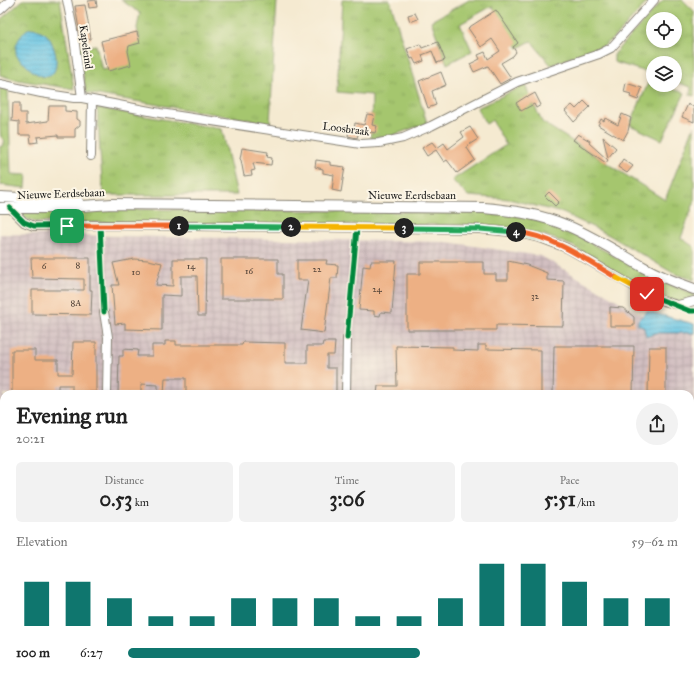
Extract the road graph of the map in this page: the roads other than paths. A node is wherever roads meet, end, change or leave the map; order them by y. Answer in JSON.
{"nodes":[{"id":1,"x":11,"y":0,"type":"edge"},
{"id":2,"x":67,"y":0,"type":"edge"},
{"id":3,"x":654,"y":0,"type":"edge"},
{"id":4,"x":0,"y":10,"type":"edge"},
{"id":5,"x":0,"y":84,"type":"edge"},
{"id":6,"x":82,"y":98,"type":"junction"},
{"id":7,"x":92,"y":100,"type":"junction"},
{"id":8,"x":91,"y":156,"type":"dead end"},
{"id":9,"x":0,"y":197,"type":"edge"},
{"id":10,"x":112,"y":204,"type":"junction"},
{"id":11,"x":5,"y":208,"type":"edge"},
{"id":12,"x":694,"y":289,"type":"edge"},
{"id":13,"x":694,"y":301,"type":"edge"},
{"id":14,"x":104,"y":312,"type":"dead end"},
{"id":15,"x":347,"y":338,"type":"dead end"},
{"id":16,"x":107,"y":390,"type":"edge"},
{"id":17,"x":346,"y":390,"type":"edge"}],
"edges":[{"from":1,"to":4,"type":"street"},
{"from":2,"to":6,"type":"street","name":"Kapeleind"},
{"from":3,"to":7,"type":"street","name":"Loosbraak"},
{"from":5,"to":6,"type":"street","name":"Loosbraak"},
{"from":6,"to":7,"type":"street","name":"Loosbraak"},
{"from":7,"to":8,"type":"street"},
{"from":9,"to":10,"type":"main road","name":"Nieuwe Eerdsebaan"},
{"from":10,"to":11,"type":"main road","name":"Nieuwe Eerdsebaan"},
{"from":10,"to":12,"type":"main road","name":"Nieuwe Eerdsebaan"},
{"from":11,"to":13,"type":"street","name":"Nieuwe Eerdsebaan"},
{"from":14,"to":16,"type":"street"},
{"from":15,"to":17,"type":"street"}]}
